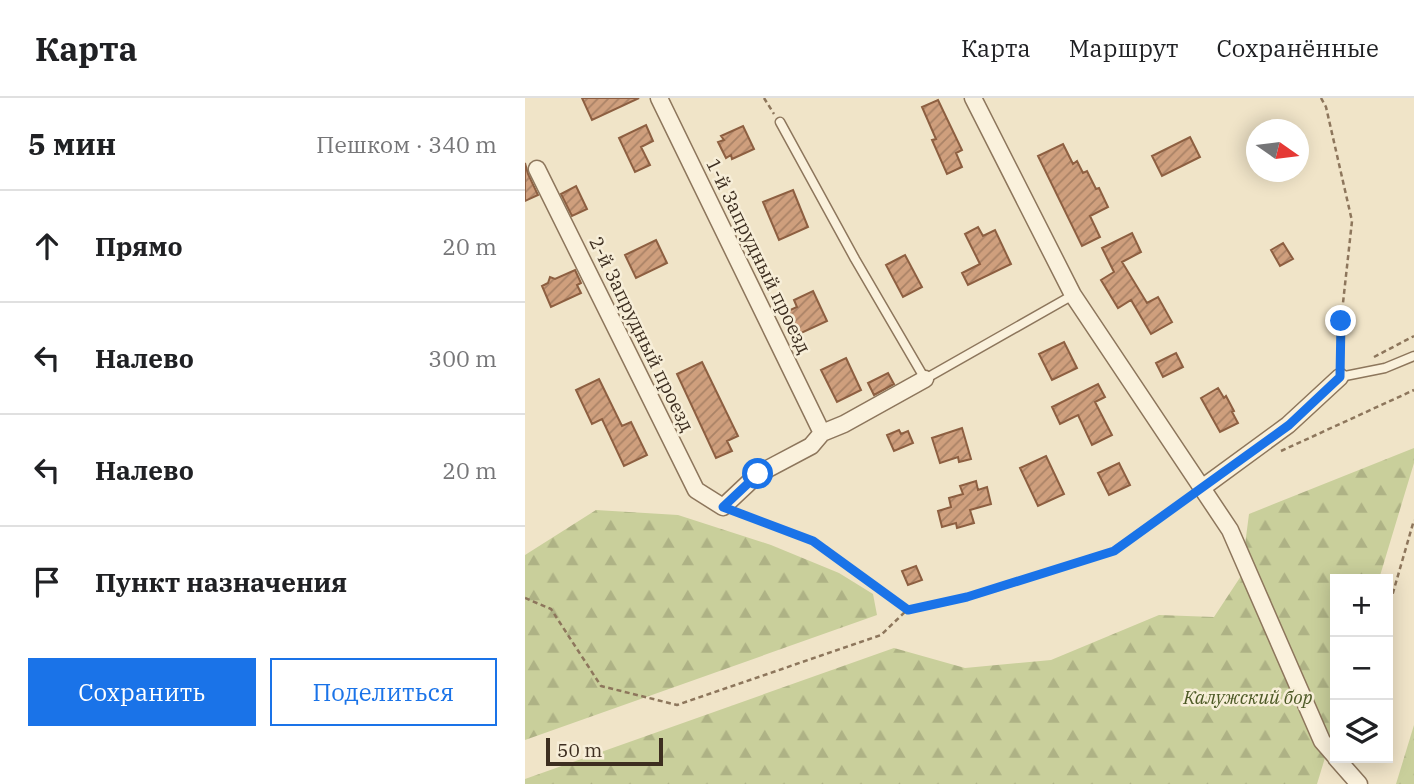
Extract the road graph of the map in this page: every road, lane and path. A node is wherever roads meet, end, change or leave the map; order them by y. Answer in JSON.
{"nodes":[{"id":1,"x":659,"y":98,"type":"edge"},
{"id":2,"x":764,"y":98,"type":"edge"},
{"id":3,"x":973,"y":98,"type":"edge"},
{"id":4,"x":1321,"y":98,"type":"edge"},
{"id":5,"x":780,"y":122,"type":"joint"},
{"id":6,"x":537,"y":169,"type":"dead end"},
{"id":7,"x":1073,"y":295,"type":"junction"},
{"id":8,"x":1414,"y":336,"type":"edge"},
{"id":9,"x":1414,"y":356,"type":"edge"},
{"id":10,"x":1372,"y":359,"type":"dead end"},
{"id":11,"x":1340,"y":377,"type":"junction"},
{"id":12,"x":925,"y":379,"type":"junction"},
{"id":13,"x":1414,"y":390,"type":"edge"},
{"id":14,"x":822,"y":433,"type":"junction"},
{"id":15,"x":1277,"y":453,"type":"dead end"},
{"id":16,"x":1202,"y":488,"type":"junction"},
{"id":17,"x":723,"y":507,"type":"junction"},
{"id":18,"x":1414,"y":520,"type":"edge"},
{"id":19,"x":1393,"y":593,"type":"edge"},
{"id":20,"x":525,"y":598,"type":"edge"},
{"id":21,"x":908,"y":610,"type":"junction"},
{"id":22,"x":1330,"y":750,"type":"edge"},
{"id":23,"x":1341,"y":763,"type":"edge"},
{"id":24,"x":1359,"y":784,"type":"edge"}],
"edges":[{"from":1,"to":14,"type":"street","name":"1-й Запрудный проезд"},
{"from":2,"to":5,"type":"path"},
{"from":3,"to":7,"type":"street"},
{"from":4,"to":11,"type":"path"},
{"from":5,"to":12,"type":"lane"},
{"from":6,"to":17,"type":"street","name":"2-й Запрудный проезд"},
{"from":7,"to":12,"type":"lane"},
{"from":7,"to":16,"type":"street"},
{"from":8,"to":10,"type":"path"},
{"from":9,"to":11,"type":"lane"},
{"from":11,"to":16,"type":"street"},
{"from":12,"to":14,"type":"street"},
{"from":13,"to":15,"type":"path"},
{"from":14,"to":17,"type":"street"},
{"from":16,"to":21,"type":"path"},
{"from":16,"to":22,"type":"street"},
{"from":17,"to":21,"type":"path"},
{"from":18,"to":19,"type":"path"},
{"from":20,"to":21,"type":"path"},
{"from":23,"to":24,"type":"street"}]}
